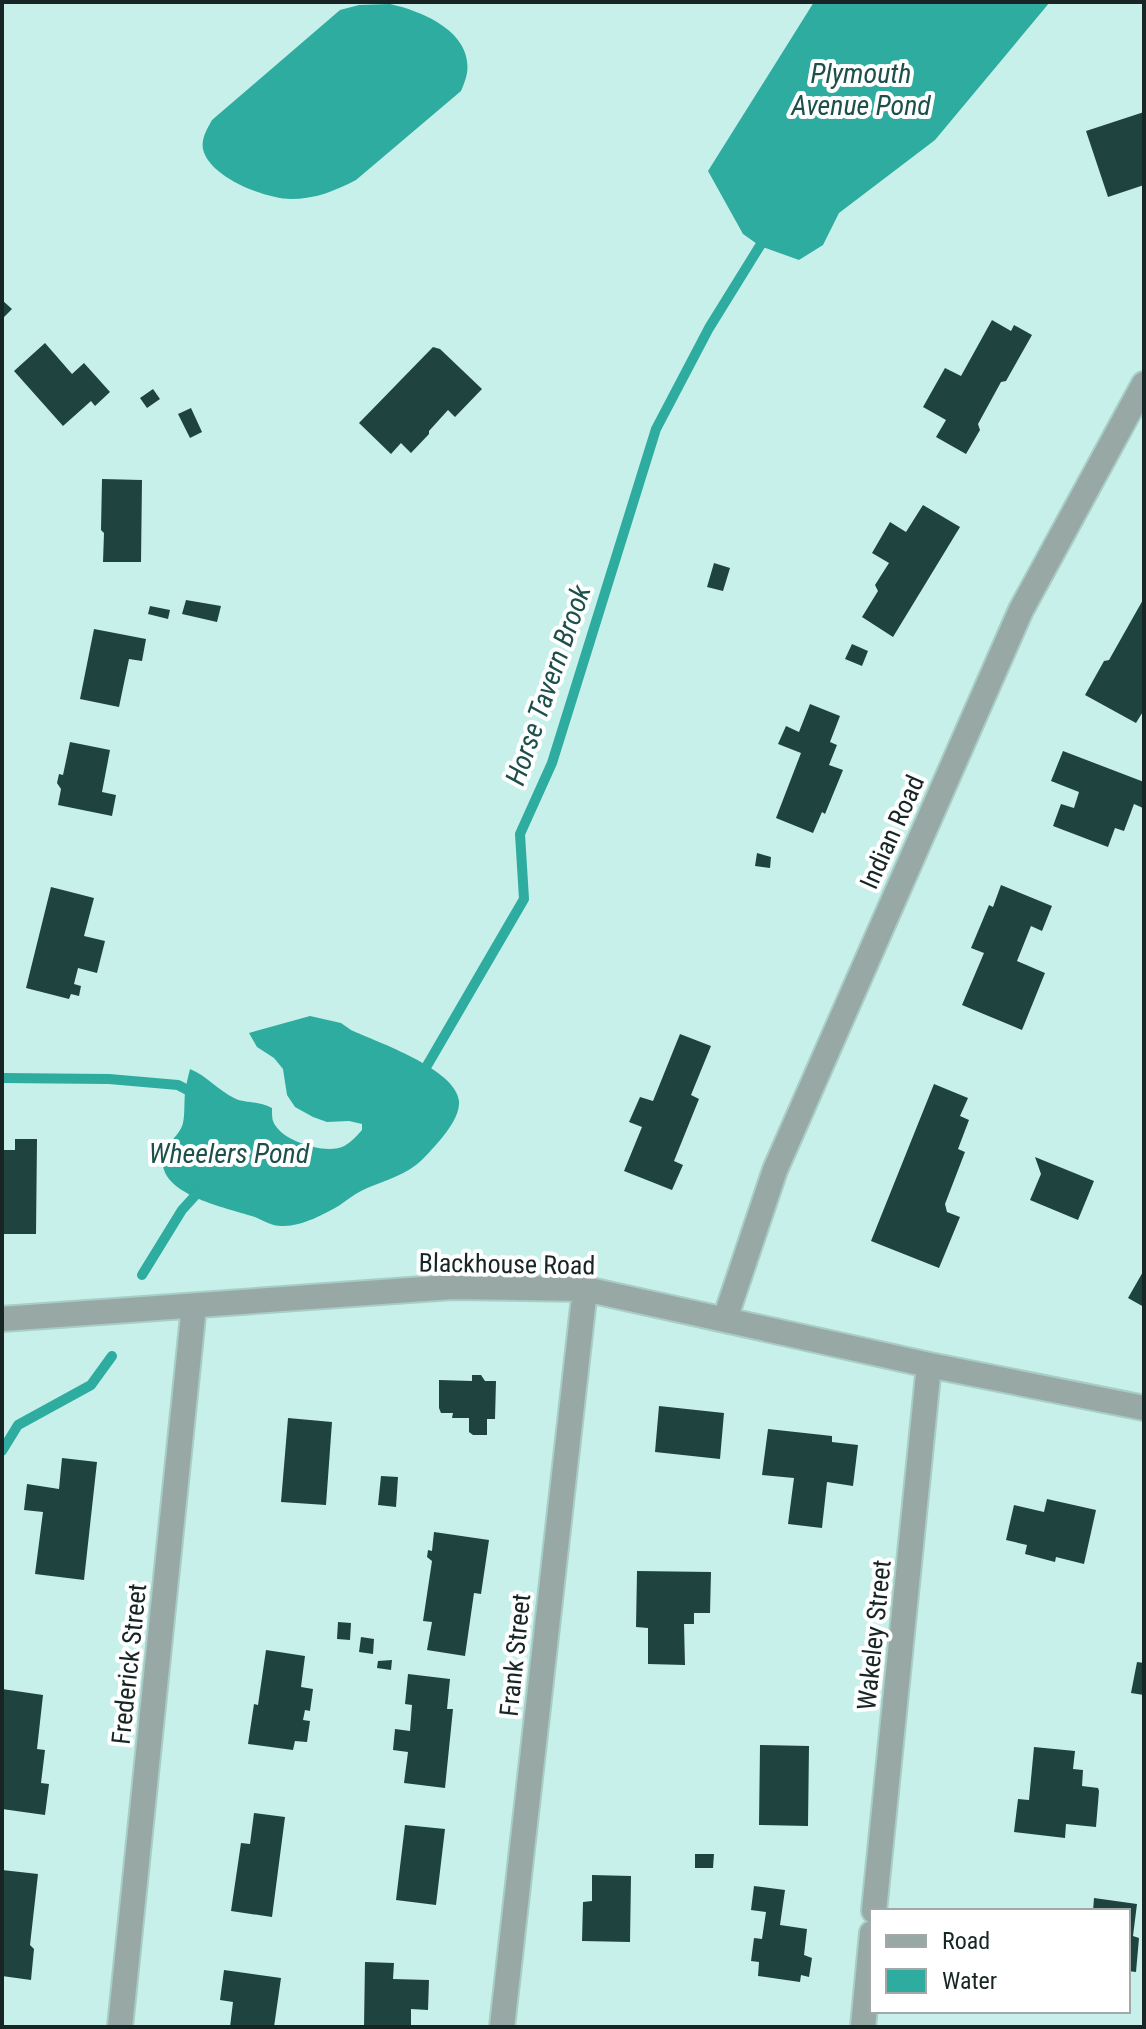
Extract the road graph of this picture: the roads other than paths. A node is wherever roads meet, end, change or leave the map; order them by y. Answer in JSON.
{"nodes":[{"id":1,"x":1144,"y":384,"type":"edge"},
{"id":2,"x":585,"y":1289,"type":"junction"},
{"id":3,"x":194,"y":1306,"type":"junction"},
{"id":4,"x":2,"y":1319,"type":"edge"},
{"id":5,"x":725,"y":1319,"type":"junction"},
{"id":6,"x":929,"y":1365,"type":"junction"},
{"id":7,"x":1144,"y":1408,"type":"edge"},
{"id":8,"x":874,"y":1909,"type":"edge"},
{"id":9,"x":870,"y":1954,"type":"edge"},
{"id":10,"x":120,"y":2027,"type":"edge"},
{"id":11,"x":502,"y":2027,"type":"edge"},
{"id":12,"x":863,"y":2027,"type":"edge"}],
"edges":[{"from":1,"to":5,"type":"street","name":"Indian Road"},
{"from":2,"to":3,"type":"street","name":"Blackhouse Road"},
{"from":2,"to":5,"type":"street","name":"Blackhouse Road"},
{"from":2,"to":11,"type":"street","name":"Frank Street"},
{"from":3,"to":4,"type":"street","name":"Blackhouse Road"},
{"from":3,"to":10,"type":"street","name":"Frederick Street"},
{"from":5,"to":6,"type":"street","name":"Blackhouse Road"},
{"from":6,"to":7,"type":"street","name":"Blackhouse Road"},
{"from":6,"to":8,"type":"street","name":"Wakeley Street"},
{"from":9,"to":12,"type":"street"}]}
